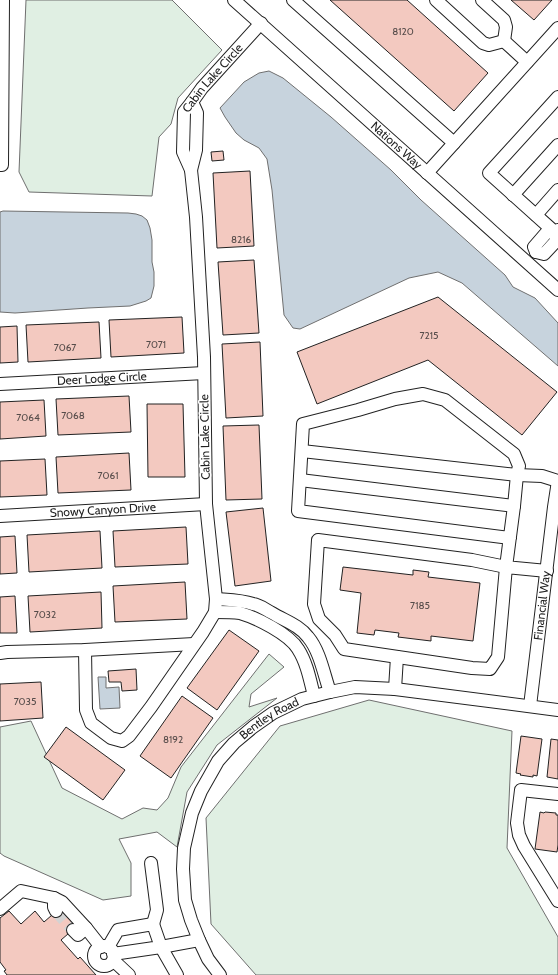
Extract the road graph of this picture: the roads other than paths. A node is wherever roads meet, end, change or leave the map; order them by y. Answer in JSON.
{"nodes":[{"id":1,"x":3,"y":0,"type":"edge"},
{"id":2,"x":234,"y":0,"type":"edge"},
{"id":3,"x":294,"y":0,"type":"edge"},
{"id":4,"x":436,"y":0,"type":"edge"},
{"id":5,"x":482,"y":0,"type":"edge"},
{"id":6,"x":261,"y":23,"type":"junction"},
{"id":7,"x":558,"y":28,"type":"edge"},
{"id":8,"x":504,"y":41,"type":"junction"},
{"id":9,"x":527,"y":62,"type":"junction"},
{"id":10,"x":558,"y":97,"type":"edge"},
{"id":11,"x":454,"y":143,"type":"junction"},
{"id":12,"x":558,"y":144,"type":"edge"},
{"id":13,"x":0,"y":165,"type":"edge"},
{"id":14,"x":427,"y":173,"type":"junction"},
{"id":15,"x":558,"y":190,"type":"edge"},
{"id":16,"x":514,"y":195,"type":"junction"},
{"id":17,"x":536,"y":215,"type":"junction"},
{"id":18,"x":557,"y":233,"type":"edge"},
{"id":19,"x":527,"y":263,"type":"junction"},
{"id":20,"x":558,"y":290,"type":"edge"},
{"id":21,"x":204,"y":373,"type":"junction"},
{"id":22,"x":0,"y":384,"type":"edge"},
{"id":23,"x":302,"y":451,"type":"junction"},
{"id":24,"x":517,"y":475,"type":"junction"},
{"id":25,"x":300,"y":480,"type":"junction"},
{"id":26,"x":558,"y":481,"type":"edge"},
{"id":27,"x":206,"y":504,"type":"junction"},
{"id":28,"x":514,"y":506,"type":"junction"},
{"id":29,"x":0,"y":516,"type":"edge"},
{"id":30,"x":510,"y":538,"type":"junction"},
{"id":31,"x":554,"y":546,"type":"edge"},
{"id":32,"x":506,"y":567,"type":"junction"},
{"id":33,"x":547,"y":571,"type":"junction"},
{"id":34,"x":216,"y":599,"type":"junction"},
{"id":35,"x":215,"y":612,"type":"junction"},
{"id":36,"x":194,"y":644,"type":"junction"},
{"id":37,"x":85,"y":650,"type":"junction"},
{"id":38,"x":0,"y":653,"type":"edge"},
{"id":39,"x":397,"y":657,"type":"junction"},
{"id":40,"x":395,"y":689,"type":"junction"},
{"id":41,"x":330,"y":692,"type":"junction"},
{"id":42,"x":314,"y":696,"type":"junction"},
{"id":43,"x":530,"y":706,"type":"junction"},
{"id":44,"x":558,"y":710,"type":"edge"},
{"id":45,"x":558,"y":794,"type":"edge"},
{"id":46,"x":151,"y":863,"type":"dead end"},
{"id":47,"x":54,"y":898,"type":"junction"},
{"id":48,"x":558,"y":900,"type":"edge"},
{"id":49,"x":0,"y":909,"type":"edge"},
{"id":50,"x":56,"y":911,"type":"tunnel mouth"},
{"id":51,"x":153,"y":924,"type":"junction"},
{"id":52,"x":86,"y":928,"type":"junction"},
{"id":53,"x":73,"y":930,"type":"dead end"},
{"id":54,"x":199,"y":940,"type":"junction"},
{"id":55,"x":161,"y":947,"type":"junction"},
{"id":56,"x":109,"y":952,"type":"junction"},
{"id":57,"x":128,"y":974,"type":"edge"},
{"id":58,"x":177,"y":975,"type":"edge"},
{"id":59,"x":220,"y":975,"type":"edge"}],
"edges":[{"from":1,"to":13,"type":"street"},
{"from":2,"to":6,"type":"street","name":"Nations Way"},
{"from":3,"to":11,"type":"street"},
{"from":4,"to":8,"type":"street"},
{"from":5,"to":8,"type":"street"},
{"from":6,"to":14,"type":"street","name":"Nations Way"},
{"from":6,"to":21,"type":"street","name":"Cabin Lake Circle"},
{"from":7,"to":9,"type":"street"},
{"from":8,"to":9,"type":"street"},
{"from":9,"to":11,"type":"street"},
{"from":10,"to":16,"type":"street"},
{"from":11,"to":14,"type":"street"},
{"from":12,"to":16,"type":"street"},
{"from":14,"to":19,"type":"street","name":"Nations Way"},
{"from":15,"to":17,"type":"street"},
{"from":16,"to":17,"type":"street"},
{"from":17,"to":18,"type":"street"},
{"from":18,"to":19,"type":"street"},
{"from":19,"to":20,"type":"street","name":"Nations Way"},
{"from":21,"to":22,"type":"street","name":"Deer Lodge Circle"},
{"from":21,"to":27,"type":"street","name":"Cabin Lake Circle"},
{"from":23,"to":24,"type":"street"},
{"from":23,"to":24,"type":"street"},
{"from":23,"to":25,"type":"street"},
{"from":24,"to":26,"type":"street"},
{"from":24,"to":28,"type":"street"},
{"from":25,"to":28,"type":"street"},
{"from":25,"to":30,"type":"street"},
{"from":26,"to":31,"type":"street","name":"Financial Way"},
{"from":27,"to":29,"type":"street","name":"Snowy Canyon Drive"},
{"from":27,"to":34,"type":"street","name":"Cabin Lake Circle"},
{"from":28,"to":30,"type":"street"},
{"from":30,"to":32,"type":"street"},
{"from":31,"to":33,"type":"street","name":"Financial Way"},
{"from":32,"to":33,"type":"street"},
{"from":32,"to":39,"type":"street"},
{"from":32,"to":39,"type":"street"},
{"from":33,"to":43,"type":"street","name":"Financial Way"},
{"from":34,"to":35,"type":"street","name":"Cabin Lake Circle"},
{"from":34,"to":41,"type":"street"},
{"from":35,"to":36,"type":"street","name":"Cabin Lake Circle"},
{"from":35,"to":42,"type":"street"},
{"from":36,"to":37,"type":"street"},
{"from":36,"to":37,"type":"street","name":"Cabin Lake Circle"},
{"from":37,"to":38,"type":"street"},
{"from":39,"to":40,"type":"street"},
{"from":40,"to":41,"type":"street","name":"Bentley Road"},
{"from":40,"to":43,"type":"street","name":"Bentley Road"},
{"from":41,"to":42,"type":"street","name":"Bentley Road"},
{"from":42,"to":54,"type":"street","name":"Bentley Road"},
{"from":43,"to":44,"type":"street","name":"Bentley Road"},
{"from":45,"to":48,"type":"street"},
{"from":46,"to":51,"type":"street"},
{"from":47,"to":49,"type":"street"},
{"from":47,"to":50,"type":"street"},
{"from":47,"to":52,"type":"street"},
{"from":51,"to":55,"type":"street"},
{"from":51,"to":56,"type":"street"},
{"from":52,"to":53,"type":"street"},
{"from":52,"to":56,"type":"street"},
{"from":54,"to":55,"type":"street"},
{"from":54,"to":59,"type":"street","name":"Bentley Road"},
{"from":55,"to":56,"type":"street"},
{"from":55,"to":58,"type":"street"},
{"from":56,"to":57,"type":"street"}]}
